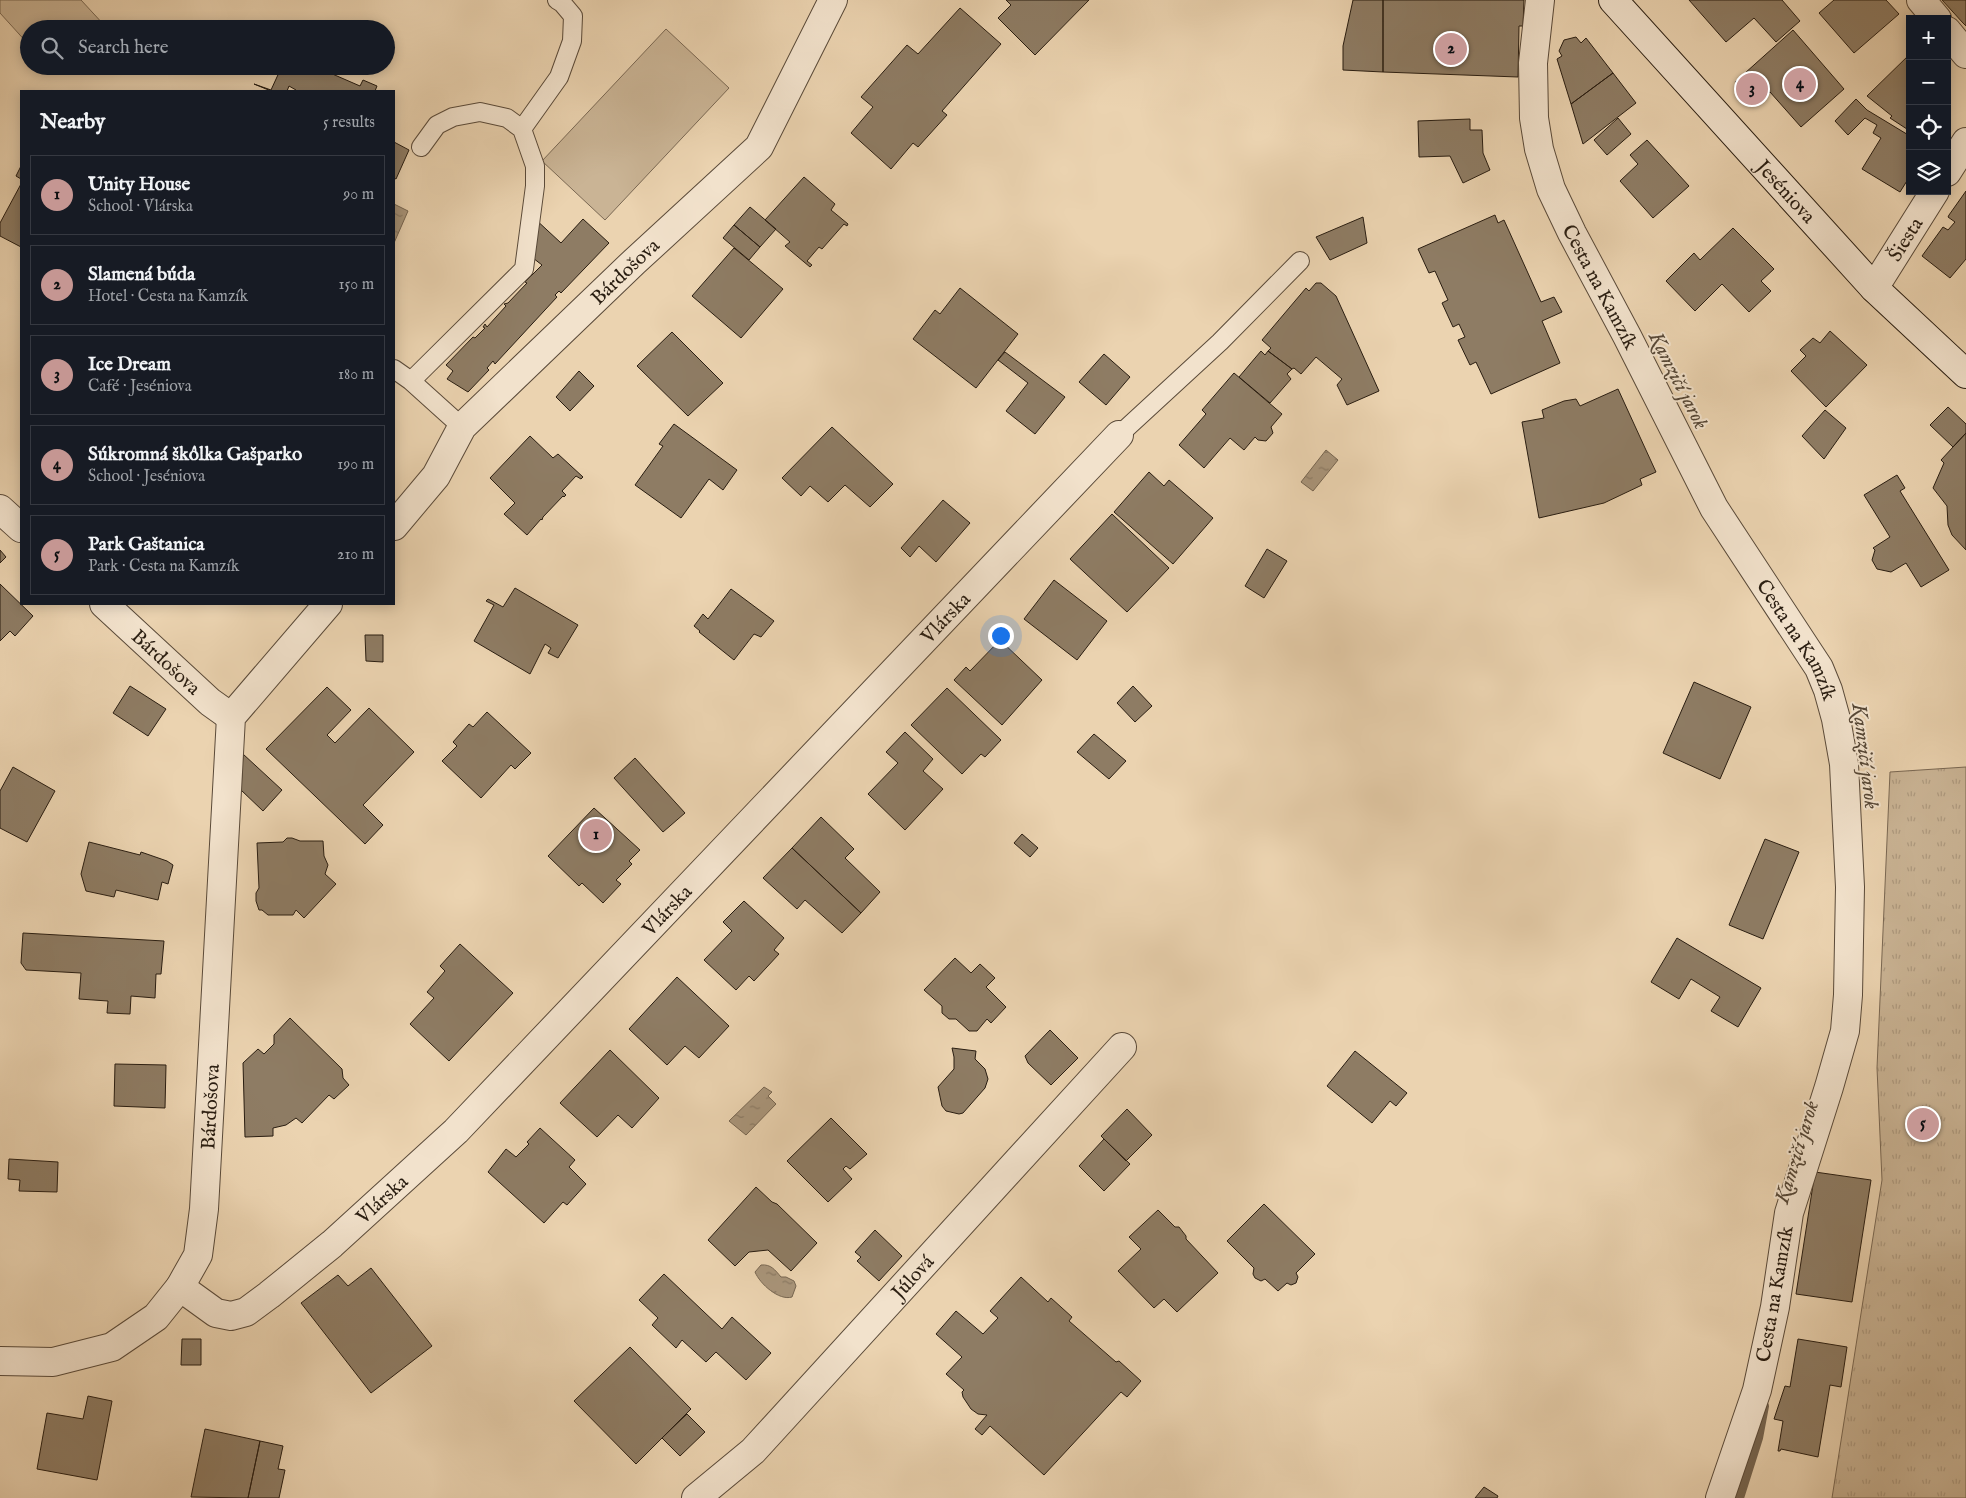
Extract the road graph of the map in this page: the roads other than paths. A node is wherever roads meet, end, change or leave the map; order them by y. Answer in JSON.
{"nodes":[{"id":1,"x":557,"y":0,"type":"edge"},
{"id":2,"x":833,"y":0,"type":"edge"},
{"id":3,"x":1540,"y":0,"type":"edge"},
{"id":4,"x":1614,"y":0,"type":"edge"},
{"id":5,"x":1922,"y":0,"type":"edge"},
{"id":6,"x":1934,"y":15,"type":"edge"},
{"id":7,"x":1951,"y":36,"type":"edge"},
{"id":8,"x":1966,"y":54,"type":"edge"},
{"id":9,"x":522,"y":129,"type":"junction"},
{"id":10,"x":1966,"y":142,"type":"edge"},
{"id":11,"x":421,"y":147,"type":"dead end"},
{"id":12,"x":1951,"y":166,"type":"edge"},
{"id":13,"x":1932,"y":195,"type":"edge"},
{"id":14,"x":1300,"y":261,"type":"dead end"},
{"id":15,"x":1874,"y":288,"type":"junction"},
{"id":16,"x":395,"y":370,"type":"edge"},
{"id":17,"x":1966,"y":374,"type":"edge"},
{"id":18,"x":411,"y":380,"type":"junction"},
{"id":19,"x":462,"y":427,"type":"junction"},
{"id":20,"x":1119,"y":435,"type":"joint"},
{"id":21,"x":0,"y":509,"type":"edge"},
{"id":22,"x":395,"y":525,"type":"edge"},
{"id":23,"x":20,"y":527,"type":"edge"},
{"id":24,"x":105,"y":605,"type":"edge"},
{"id":25,"x":327,"y":605,"type":"edge"},
{"id":26,"x":231,"y":717,"type":"junction"},
{"id":27,"x":1122,"y":1048,"type":"dead end"},
{"id":28,"x":180,"y":1287,"type":"junction"},
{"id":29,"x":0,"y":1361,"type":"edge"},
{"id":30,"x":696,"y":1498,"type":"edge"},
{"id":31,"x":1720,"y":1498,"type":"edge"}],
"edges":[{"from":1,"to":9,"type":"lane"},
{"from":2,"to":19,"type":"street","name":"Bárdošova"},
{"from":3,"to":31,"type":"street","name":"Cesta na Kamzík"},
{"from":4,"to":15,"type":"street","name":"Jeséniova"},
{"from":5,"to":6,"type":"street"},
{"from":7,"to":8,"type":"street"},
{"from":9,"to":11,"type":"lane"},
{"from":9,"to":18,"type":"lane"},
{"from":10,"to":12,"type":"street"},
{"from":13,"to":15,"type":"street","name":"Šiesta"},
{"from":14,"to":20,"type":"lane"},
{"from":15,"to":17,"type":"street","name":"Jeséniova"},
{"from":16,"to":18,"type":"lane"},
{"from":18,"to":19,"type":"lane"},
{"from":19,"to":22,"type":"street","name":"Bárdošova"},
{"from":20,"to":28,"type":"street","name":"Vlárska"},
{"from":21,"to":23,"type":"street"},
{"from":24,"to":26,"type":"street","name":"Bárdošova"},
{"from":25,"to":26,"type":"street"},
{"from":26,"to":28,"type":"street","name":"Bárdošova"},
{"from":27,"to":30,"type":"street","name":"Júlová"},
{"from":28,"to":29,"type":"street","name":"Bárdošova"}]}
